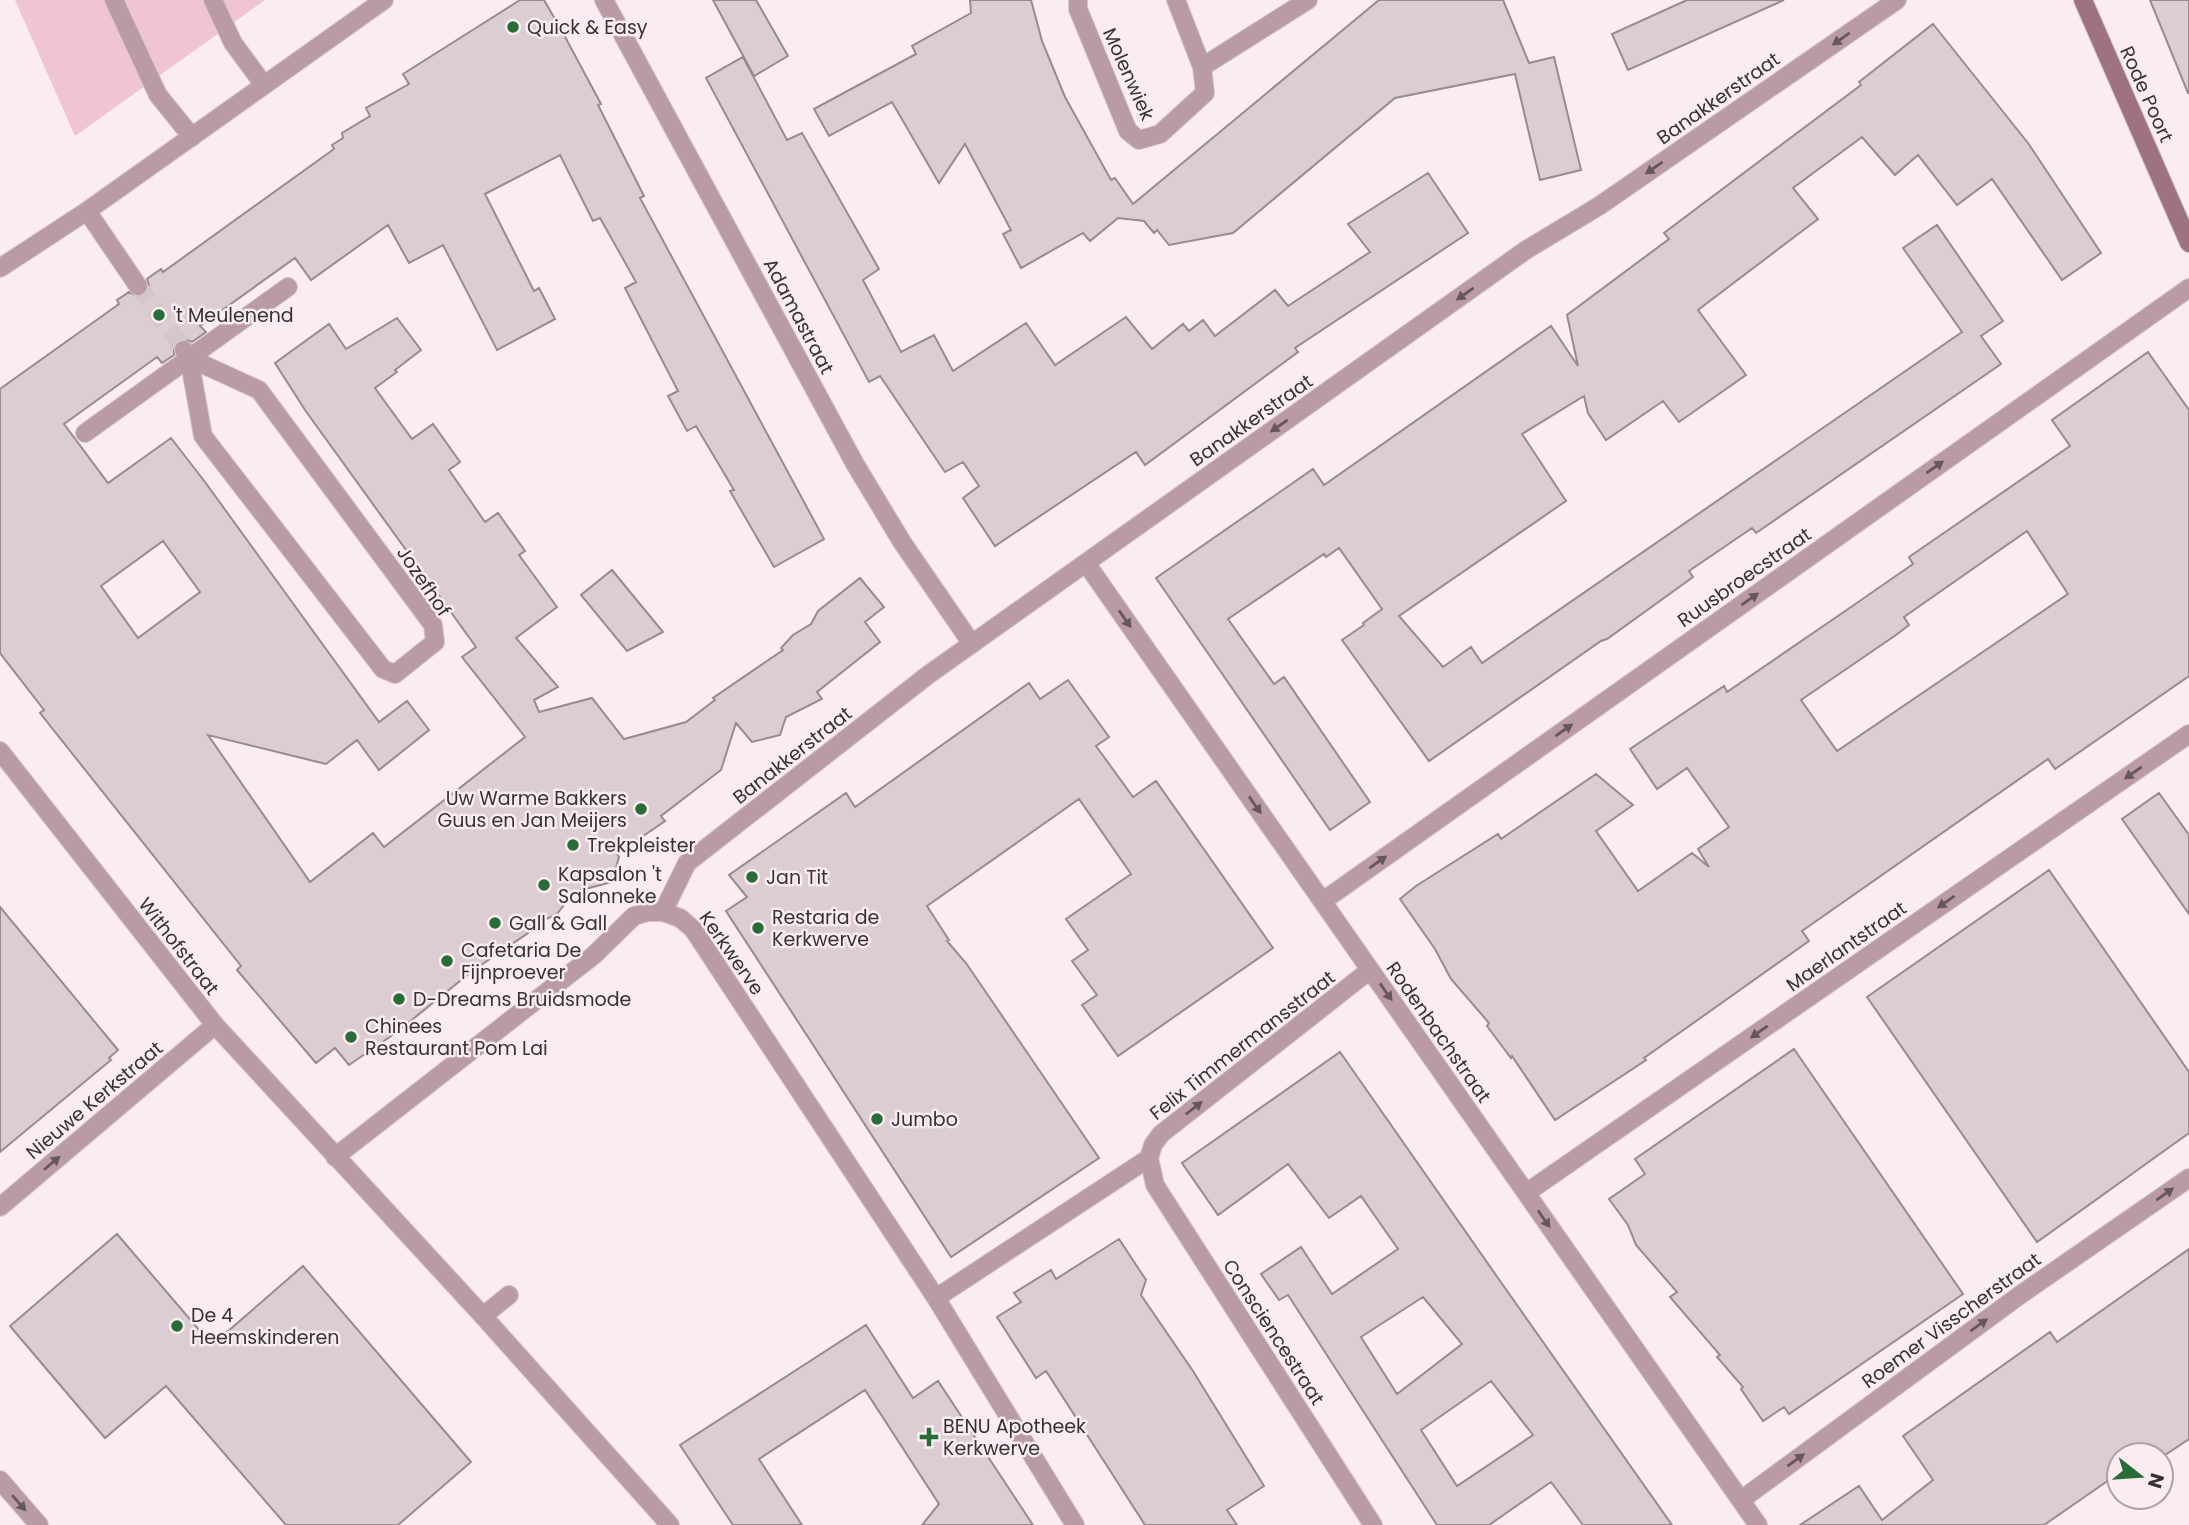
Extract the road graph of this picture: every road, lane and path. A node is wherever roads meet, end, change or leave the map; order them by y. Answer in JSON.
{"nodes":[{"id":1,"x":114,"y":0,"type":"edge"},
{"id":2,"x":213,"y":0,"type":"edge"},
{"id":3,"x":384,"y":0,"type":"edge"},
{"id":4,"x":604,"y":0,"type":"edge"},
{"id":5,"x":1078,"y":0,"type":"edge"},
{"id":6,"x":1176,"y":0,"type":"edge"},
{"id":7,"x":1308,"y":0,"type":"edge"},
{"id":8,"x":1897,"y":0,"type":"edge"},
{"id":9,"x":2083,"y":0,"type":"edge"},
{"id":10,"x":1202,"y":67,"type":"junction"},
{"id":11,"x":264,"y":85,"type":"junction"},
{"id":12,"x":192,"y":137,"type":"junction"},
{"id":13,"x":87,"y":211,"type":"junction"},
{"id":14,"x":2189,"y":243,"type":"edge"},
{"id":15,"x":0,"y":268,"type":"edge"},
{"id":16,"x":138,"y":286,"type":"tunnel mouth"},
{"id":17,"x":288,"y":287,"type":"dead end"},
{"id":18,"x":2189,"y":288,"type":"edge"},
{"id":19,"x":187,"y":354,"type":"junction"},
{"id":20,"x":85,"y":433,"type":"dead end"},
{"id":21,"x":1086,"y":563,"type":"junction"},
{"id":22,"x":972,"y":644,"type":"junction"},
{"id":23,"x":2189,"y":734,"type":"edge"},
{"id":24,"x":0,"y":751,"type":"edge"},
{"id":25,"x":1323,"y":901,"type":"junction"},
{"id":26,"x":663,"y":912,"type":"junction"},
{"id":27,"x":1370,"y":970,"type":"junction"},
{"id":28,"x":215,"y":1025,"type":"junction"},
{"id":29,"x":335,"y":1157,"type":"junction"},
{"id":30,"x":1149,"y":1158,"type":"junction"},
{"id":31,"x":2189,"y":1178,"type":"edge"},
{"id":32,"x":1526,"y":1193,"type":"junction"},
{"id":33,"x":0,"y":1207,"type":"edge"},
{"id":34,"x":509,"y":1295,"type":"dead end"},
{"id":35,"x":936,"y":1298,"type":"junction"},
{"id":36,"x":483,"y":1317,"type":"junction"},
{"id":37,"x":0,"y":1480,"type":"edge"},
{"id":38,"x":1741,"y":1500,"type":"junction"},
{"id":39,"x":39,"y":1525,"type":"edge"},
{"id":40,"x":670,"y":1525,"type":"edge"},
{"id":41,"x":1075,"y":1525,"type":"edge"},
{"id":42,"x":1373,"y":1525,"type":"edge"},
{"id":43,"x":1758,"y":1525,"type":"edge"}],
"edges":[{"from":1,"to":12,"type":"street"},
{"from":2,"to":11,"type":"street"},
{"from":3,"to":11,"type":"street"},
{"from":4,"to":22,"type":"street","name":"Adamastraat"},
{"from":5,"to":10,"type":"street","name":"Molenwiek"},
{"from":6,"to":10,"type":"street","name":"Molenwiek"},
{"from":7,"to":10,"type":"street"},
{"from":8,"to":21,"type":"street","name":"Banakkerstraat","one_way":true},
{"from":9,"to":14,"type":"street","name":"Rode Poort"},
{"from":11,"to":12,"type":"street"},
{"from":12,"to":13,"type":"street"},
{"from":13,"to":15,"type":"street"},
{"from":13,"to":16,"type":"street"},
{"from":17,"to":19,"type":"street"},
{"from":25,"to":18,"type":"street","name":"Ruusbroecstraat","one_way":true},
{"from":19,"to":19,"type":"street","name":"Jozefhof"},
{"from":19,"to":20,"type":"street"},
{"from":21,"to":22,"type":"street","name":"Banakkerstraat"},
{"from":21,"to":25,"type":"street","name":"Rodenbachstraat","one_way":true},
{"from":22,"to":26,"type":"street","name":"Banakkerstraat"},
{"from":23,"to":32,"type":"street","name":"Maerlantstraat","one_way":true},
{"from":24,"to":28,"type":"street","name":"Withofstraat"},
{"from":25,"to":27,"type":"street","name":"Rodenbachstraat"},
{"from":26,"to":29,"type":"street"},
{"from":26,"to":35,"type":"street","name":"Kerkwerve"},
{"from":30,"to":27,"type":"street","name":"Felix Timmermansstraat","one_way":true},
{"from":27,"to":32,"type":"street","name":"Rodenbachstraat","one_way":true},
{"from":28,"to":29,"type":"street","name":"Withofstraat"},
{"from":33,"to":28,"type":"street","name":"Nieuwe Kerkstraat","one_way":true},
{"from":29,"to":36,"type":"street"},
{"from":30,"to":35,"type":"street","name":"Felix Timmermansstraat"},
{"from":30,"to":42,"type":"street","name":"Consciencestraat"},
{"from":38,"to":31,"type":"street","name":"Roemer Visscherstraat","one_way":true},
{"from":32,"to":38,"type":"street","name":"Rodenbachstraat","one_way":true},
{"from":34,"to":36,"type":"street"},
{"from":35,"to":41,"type":"street","name":"Kerkwerve"},
{"from":36,"to":40,"type":"street"},
{"from":37,"to":39,"type":"street","one_way":true},
{"from":38,"to":43,"type":"street","name":"Rodenbachstraat"}]}
